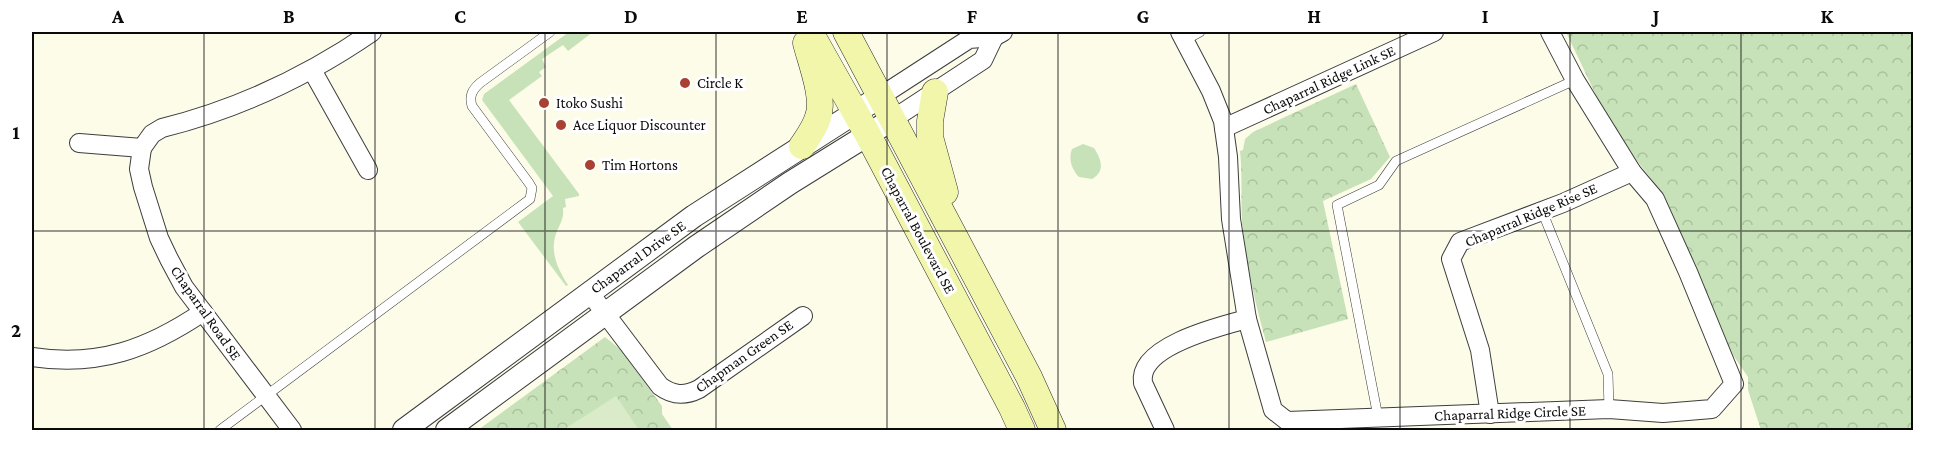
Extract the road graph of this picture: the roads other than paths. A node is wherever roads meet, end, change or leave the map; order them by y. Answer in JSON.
{"nodes":[{"id":1,"x":372,"y":32,"type":"edge"},
{"id":2,"x":550,"y":32,"type":"edge"},
{"id":3,"x":803,"y":32,"type":"edge"},
{"id":4,"x":810,"y":32,"type":"edge"},
{"id":5,"x":846,"y":32,"type":"edge"},
{"id":6,"x":1434,"y":32,"type":"edge"},
{"id":7,"x":1550,"y":32,"type":"edge"},
{"id":8,"x":999,"y":34,"type":"edge"},
{"id":9,"x":1188,"y":34,"type":"edge"},
{"id":10,"x":312,"y":70,"type":"junction"},
{"id":11,"x":1575,"y":80,"type":"junction"},
{"id":12,"x":935,"y":92,"type":"junction"},
{"id":13,"x":881,"y":96,"type":"junction"},
{"id":14,"x":855,"y":113,"type":"junction"},
{"id":15,"x":893,"y":119,"type":"junction"},
{"id":16,"x":1224,"y":128,"type":"junction"},
{"id":17,"x":868,"y":135,"type":"junction"},
{"id":18,"x":79,"y":143,"type":"dead end"},
{"id":19,"x":802,"y":146,"type":"junction"},
{"id":20,"x":142,"y":148,"type":"junction"},
{"id":21,"x":368,"y":170,"type":"dead end"},
{"id":22,"x":1632,"y":172,"type":"junction"},
{"id":23,"x":1542,"y":211,"type":"junction"},
{"id":24,"x":959,"y":244,"type":"junction"},
{"id":25,"x":590,"y":292,"type":"junction"},
{"id":26,"x":203,"y":312,"type":"junction"},
{"id":27,"x":605,"y":313,"type":"junction"},
{"id":28,"x":803,"y":316,"type":"dead end"},
{"id":29,"x":1247,"y":319,"type":"junction"},
{"id":30,"x":32,"y":357,"type":"edge"},
{"id":31,"x":267,"y":397,"type":"junction"},
{"id":32,"x":1609,"y":409,"type":"junction"},
{"id":33,"x":1490,"y":414,"type":"junction"},
{"id":34,"x":1378,"y":417,"type":"junction"},
{"id":35,"x":220,"y":430,"type":"edge"},
{"id":36,"x":292,"y":430,"type":"edge"},
{"id":37,"x":404,"y":430,"type":"edge"},
{"id":38,"x":447,"y":430,"type":"edge"},
{"id":39,"x":1022,"y":430,"type":"edge"},
{"id":40,"x":1053,"y":430,"type":"edge"},
{"id":41,"x":1165,"y":430,"type":"edge"}],
"edges":[{"from":1,"to":10,"type":"street"},
{"from":2,"to":31,"type":"lane"},
{"from":3,"to":19,"type":"main road"},
{"from":4,"to":14,"type":"main road","name":"Chaparral Boulevard SE"},
{"from":5,"to":13,"type":"main road","name":"Chaparral Boulevard SE"},
{"from":6,"to":16,"type":"street","name":"Chaparral Ridge Link SE"},
{"from":7,"to":11,"type":"street","name":"Chaparral Ridge Circle SE"},
{"from":8,"to":12,"type":"street"},
{"from":8,"to":13,"type":"street"},
{"from":9,"to":16,"type":"street","name":"Chaparral Ridge Circle SE"},
{"from":10,"to":20,"type":"street"},
{"from":10,"to":21,"type":"street"},
{"from":11,"to":22,"type":"street","name":"Chaparral Ridge Circle SE"},
{"from":11,"to":34,"type":"lane"},
{"from":12,"to":15,"type":"street"},
{"from":12,"to":24,"type":"main road"},
{"from":13,"to":14,"type":"street","name":"Chaparral Drive SE"},
{"from":13,"to":15,"type":"main road","name":"Chaparral Boulevard SE"},
{"from":14,"to":17,"type":"main road","name":"Chaparral Boulevard SE"},
{"from":14,"to":19,"type":"street","name":"Chaparral Drive SE"},
{"from":15,"to":17,"type":"street","name":"Chaparral Drive SE"},
{"from":15,"to":24,"type":"main road","name":"Chaparral Boulevard SE"},
{"from":16,"to":29,"type":"street","name":"Chaparral Ridge Circle SE"},
{"from":17,"to":27,"type":"street","name":"Chaparral Drive SE"},
{"from":17,"to":39,"type":"main road","name":"Chaparral Boulevard SE"},
{"from":18,"to":20,"type":"street"},
{"from":19,"to":25,"type":"street","name":"Chaparral Drive SE"},
{"from":20,"to":26,"type":"street","name":"Chaparral Road SE"},
{"from":22,"to":23,"type":"street","name":"Chaparral Ridge Rise SE"},
{"from":22,"to":32,"type":"street","name":"Chaparral Ridge Circle SE"},
{"from":23,"to":32,"type":"lane"},
{"from":23,"to":33,"type":"street","name":"Chaparral Ridge Rise SE"},
{"from":24,"to":40,"type":"main road","name":"Chaparral Boulevard SE"},
{"from":25,"to":27,"type":"street","name":"Chapman Green SE"},
{"from":25,"to":37,"type":"street","name":"Chaparral Drive SE"},
{"from":26,"to":30,"type":"street"},
{"from":26,"to":31,"type":"street","name":"Chaparral Road SE"},
{"from":27,"to":28,"type":"street","name":"Chapman Green SE"},
{"from":27,"to":38,"type":"street","name":"Chaparral Drive SE"},
{"from":29,"to":34,"type":"street","name":"Chaparral Ridge Circle SE"},
{"from":29,"to":41,"type":"street"},
{"from":31,"to":35,"type":"lane"},
{"from":31,"to":36,"type":"street","name":"Chaparral Road SE"},
{"from":32,"to":33,"type":"street","name":"Chaparral Ridge Circle SE"},
{"from":33,"to":34,"type":"street","name":"Chaparral Ridge Circle SE"}]}
